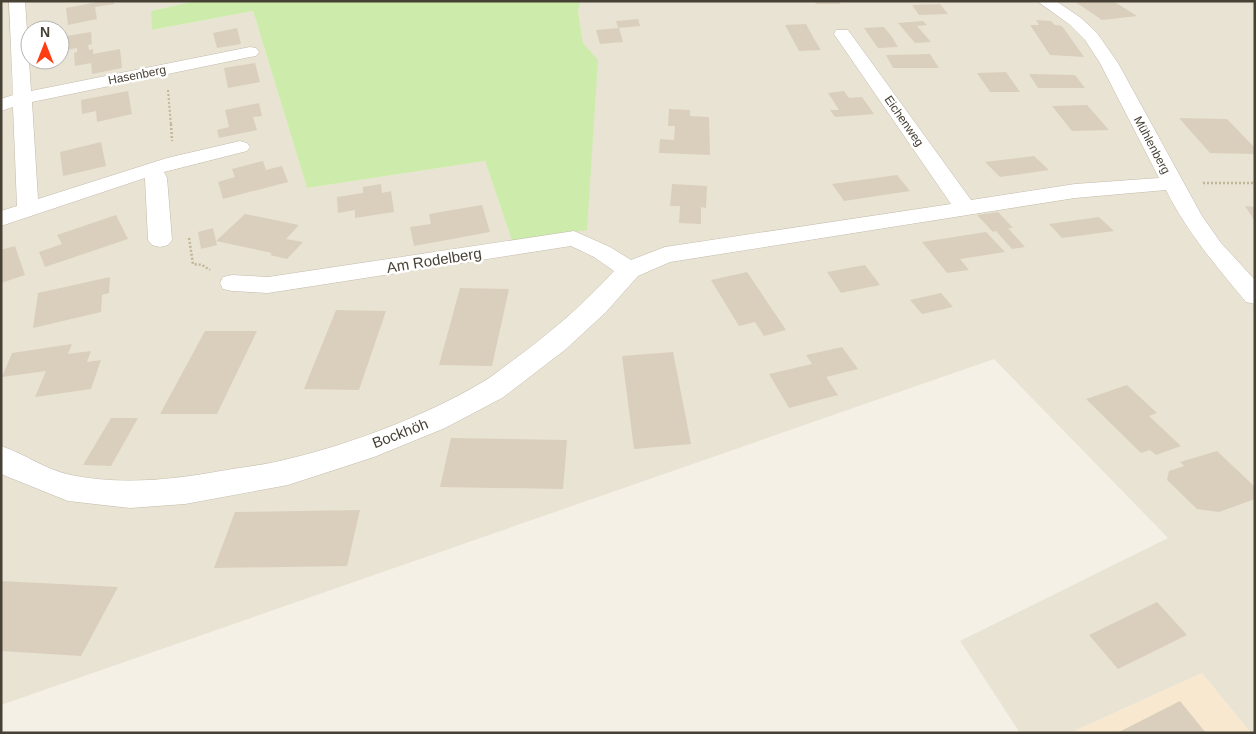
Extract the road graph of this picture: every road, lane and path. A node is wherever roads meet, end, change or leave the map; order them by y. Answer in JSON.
{"nodes":[{"id":1,"x":17,"y":1,"type":"edge"},
{"id":2,"x":1045,"y":1,"type":"edge"},
{"id":3,"x":9,"y":27,"type":"edge"},
{"id":4,"x":842,"y":34,"type":"dead end"},
{"id":5,"x":250,"y":52,"type":"dead end"},
{"id":6,"x":167,"y":69,"type":"junction"},
{"id":7,"x":23,"y":98,"type":"junction"},
{"id":8,"x":1,"y":105,"type":"edge"},
{"id":9,"x":240,"y":147,"type":"dead end"},
{"id":10,"x":174,"y":162,"type":"junction"},
{"id":11,"x":152,"y":170,"type":"junction"},
{"id":12,"x":1172,"y":183,"type":"junction"},
{"id":13,"x":1255,"y":183,"type":"edge"},
{"id":14,"x":966,"y":208,"type":"junction"},
{"id":15,"x":28,"y":210,"type":"junction"},
{"id":16,"x":1,"y":218,"type":"edge"},
{"id":17,"x":188,"y":236,"type":"dead end"},
{"id":18,"x":160,"y":240,"type":"dead end"},
{"id":19,"x":629,"y":270,"type":"junction"},
{"id":20,"x":232,"y":283,"type":"joint"},
{"id":21,"x":1255,"y":296,"type":"edge"},
{"id":22,"x":1,"y":458,"type":"edge"}],
"edges":[{"from":1,"to":3,"type":"street"},
{"from":2,"to":12,"type":"street","name":"Mühlenberg"},
{"from":3,"to":7,"type":"street"},
{"from":4,"to":14,"type":"street","name":"Eichenweg"},
{"from":5,"to":6,"type":"street","name":"Hasenberg"},
{"from":6,"to":7,"type":"street","name":"Hasenberg"},
{"from":6,"to":10,"type":"path"},
{"from":7,"to":8,"type":"street","name":"Hasenberg"},
{"from":7,"to":15,"type":"street"},
{"from":9,"to":10,"type":"street"},
{"from":10,"to":11,"type":"street"},
{"from":11,"to":15,"type":"street"},
{"from":11,"to":18,"type":"street"},
{"from":12,"to":13,"type":"path"},
{"from":12,"to":14,"type":"street"},
{"from":12,"to":21,"type":"street","name":"Mühlenberg"},
{"from":14,"to":19,"type":"street","name":"Bockhöh"},
{"from":15,"to":16,"type":"street"},
{"from":17,"to":20,"type":"path"},
{"from":19,"to":20,"type":"street","name":"Am Rodelberg"},
{"from":19,"to":22,"type":"street","name":"Bockhöh"}]}
